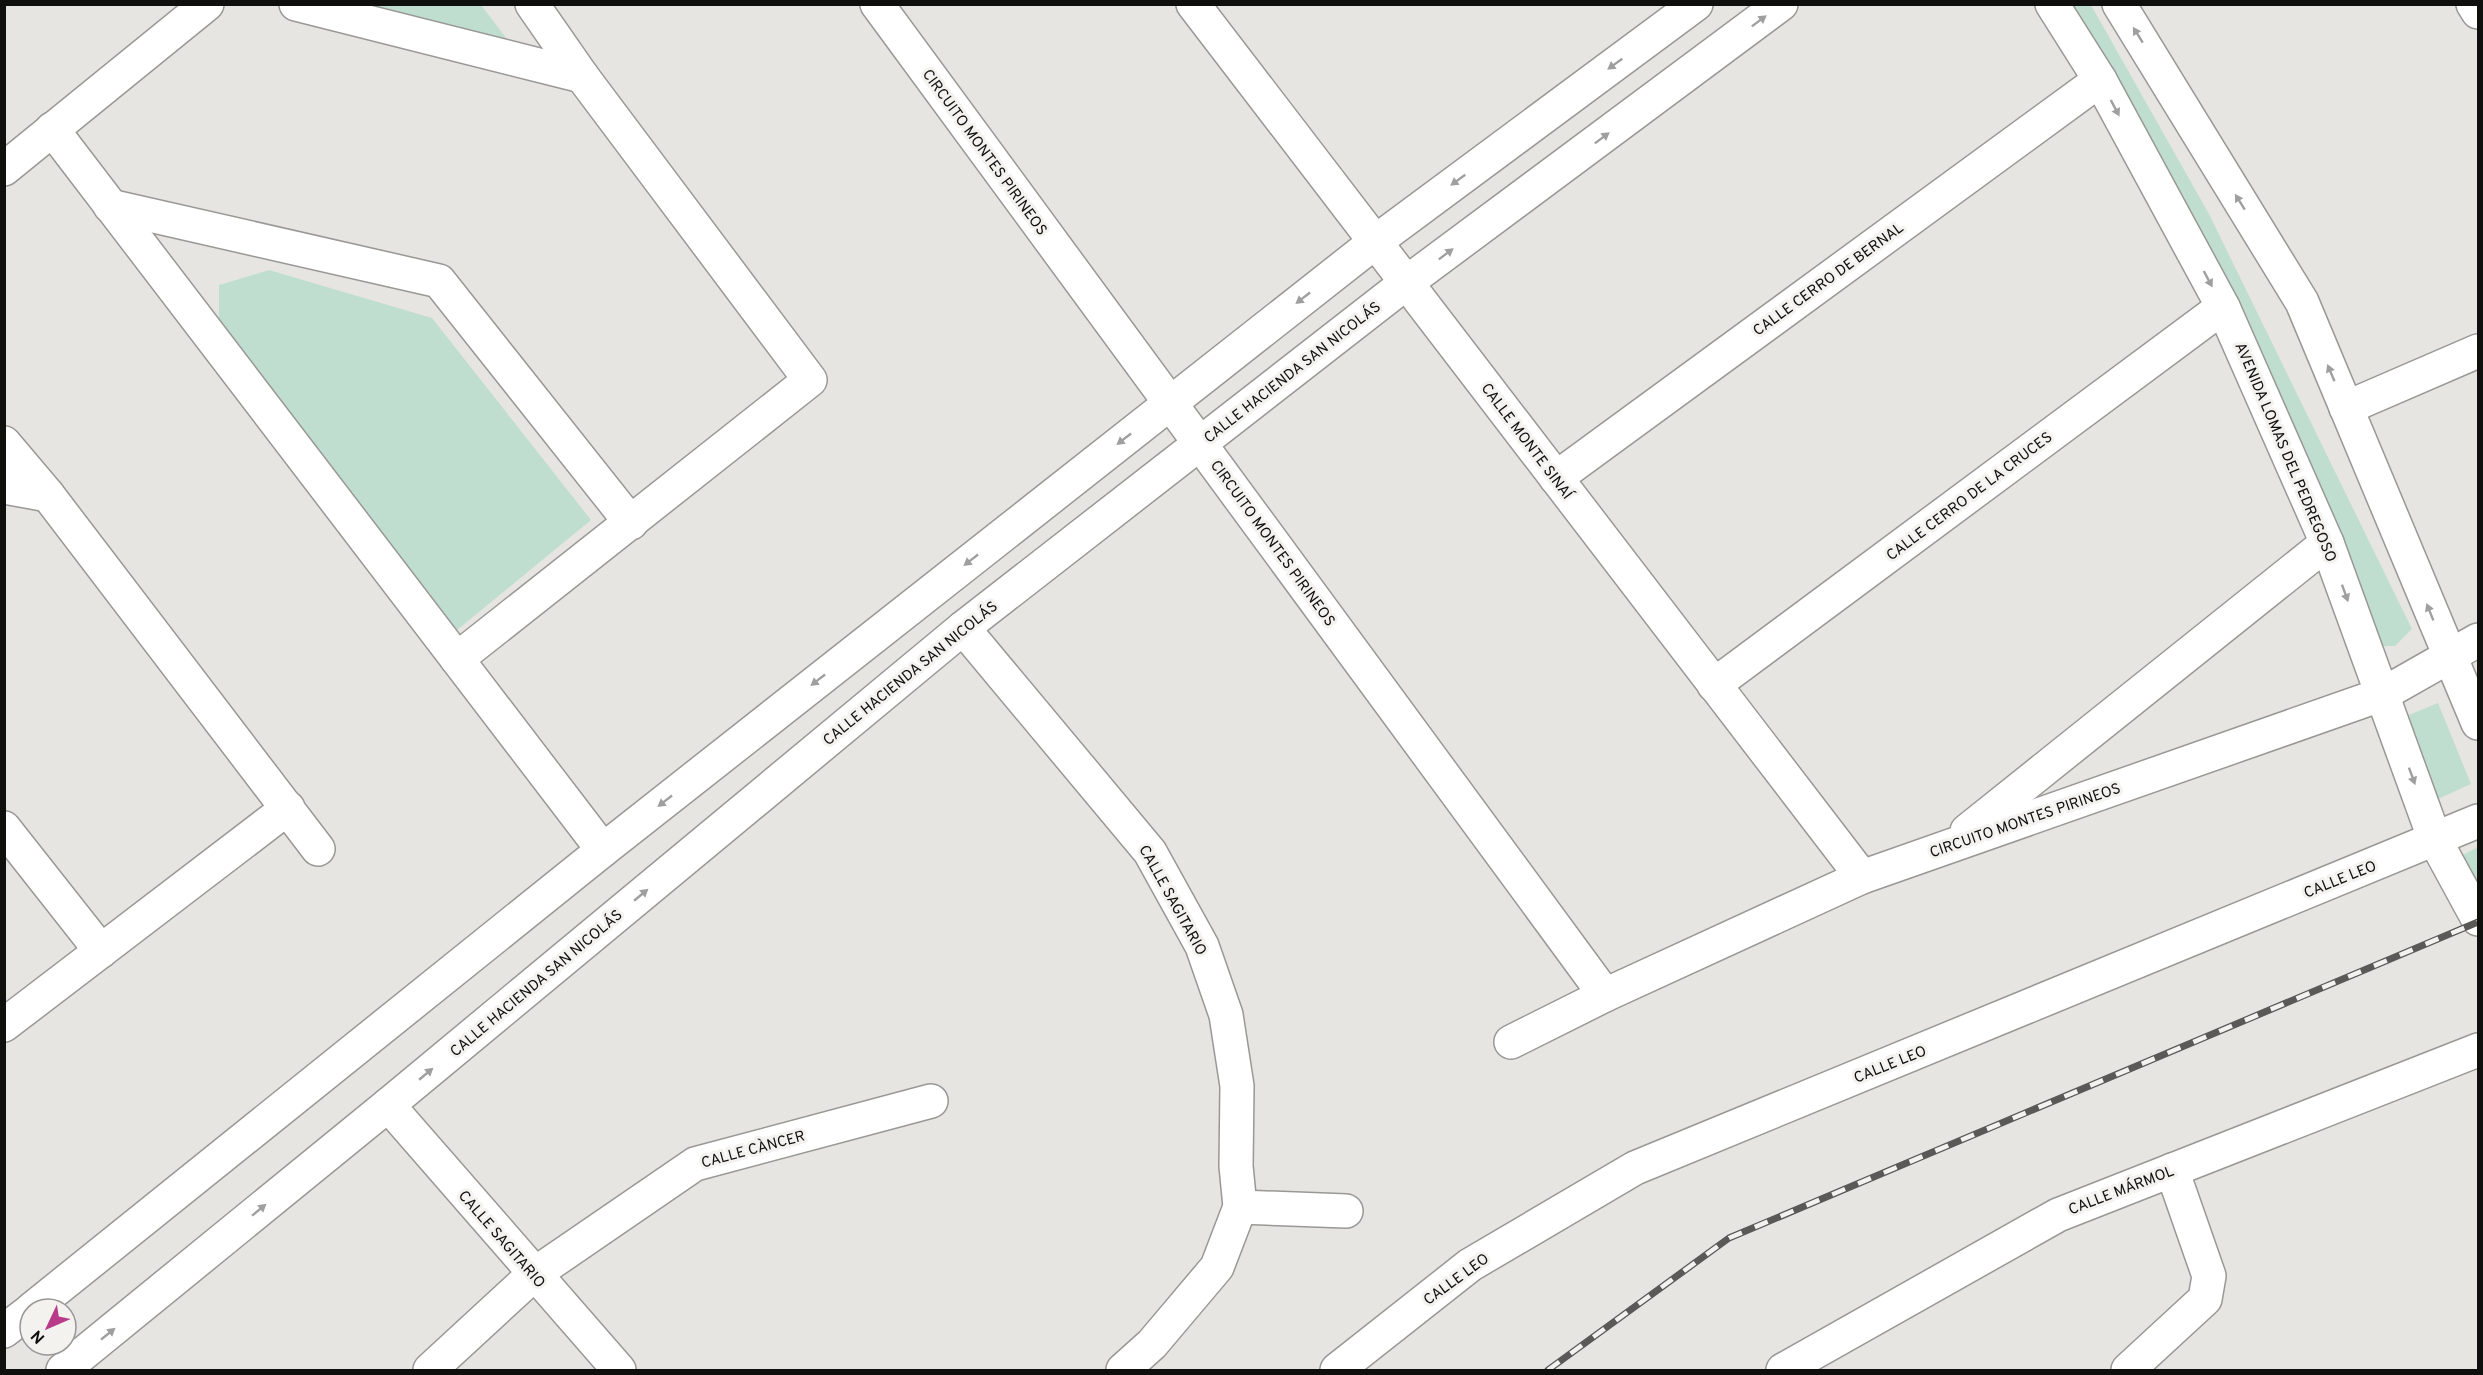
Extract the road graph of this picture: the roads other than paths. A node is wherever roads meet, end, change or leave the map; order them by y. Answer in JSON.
{"nodes":[{"id":1,"x":207,"y":4,"type":"edge"},
{"id":2,"x":296,"y":4,"type":"edge"},
{"id":3,"x":532,"y":4,"type":"edge"},
{"id":4,"x":877,"y":4,"type":"edge"},
{"id":5,"x":1193,"y":4,"type":"edge"},
{"id":6,"x":1696,"y":4,"type":"edge"},
{"id":7,"x":1781,"y":4,"type":"edge"},
{"id":8,"x":2052,"y":4,"type":"edge"},
{"id":9,"x":2119,"y":4,"type":"edge"},
{"id":10,"x":2473,"y":4,"type":"edge"},
{"id":11,"x":2478,"y":12,"type":"edge"},
{"id":12,"x":1644,"y":42,"type":"junction"},
{"id":13,"x":582,"y":76,"type":"junction"},
{"id":14,"x":2100,"y":80,"type":"junction"},
{"id":15,"x":1676,"y":82,"type":"junction"},
{"id":16,"x":52,"y":129,"type":"junction"},
{"id":17,"x":4,"y":169,"type":"edge"},
{"id":18,"x":110,"y":206,"type":"junction"},
{"id":19,"x":1375,"y":242,"type":"junction"},
{"id":20,"x":1406,"y":283,"type":"junction"},
{"id":21,"x":2223,"y":307,"type":"junction"},
{"id":22,"x":2478,"y":351,"type":"edge"},
{"id":23,"x":1170,"y":403,"type":"junction"},
{"id":24,"x":2346,"y":408,"type":"junction"},
{"id":25,"x":4,"y":443,"type":"edge"},
{"id":26,"x":1200,"y":443,"type":"junction"},
{"id":27,"x":1556,"y":478,"type":"junction"},
{"id":28,"x":4,"y":487,"type":"edge"},
{"id":29,"x":48,"y":495,"type":"junction"},
{"id":30,"x":631,"y":523,"type":"junction"},
{"id":31,"x":2327,"y":543,"type":"junction"},
{"id":32,"x":963,"y":628,"type":"junction"},
{"id":33,"x":2478,"y":640,"type":"edge"},
{"id":34,"x":2448,"y":655,"type":"junction"},
{"id":35,"x":457,"y":659,"type":"junction"},
{"id":36,"x":1714,"y":685,"type":"junction"},
{"id":37,"x":2383,"y":694,"type":"junction"},
{"id":38,"x":2478,"y":723,"type":"edge"},
{"id":39,"x":288,"y":808,"type":"junction"},
{"id":40,"x":2478,"y":821,"type":"edge"},
{"id":41,"x":4,"y":828,"type":"edge"},
{"id":42,"x":2435,"y":840,"type":"junction"},
{"id":43,"x":1947,"y":847,"type":"junction"},
{"id":44,"x":318,"y":849,"type":"dead end"},
{"id":45,"x":603,"y":850,"type":"junction"},
{"id":46,"x":1862,"y":877,"type":"junction"},
{"id":47,"x":2478,"y":919,"type":"edge"},
{"id":48,"x":101,"y":951,"type":"junction"},
{"id":49,"x":1605,"y":995,"type":"junction"},
{"id":50,"x":4,"y":1025,"type":"edge"},
{"id":51,"x":1511,"y":1042,"type":"dead end"},
{"id":52,"x":2478,"y":1050,"type":"edge"},
{"id":53,"x":931,"y":1101,"type":"dead end"},
{"id":54,"x":388,"y":1105,"type":"junction"},
{"id":55,"x":2172,"y":1170,"type":"junction"},
{"id":56,"x":1239,"y":1207,"type":"junction"},
{"id":57,"x":1346,"y":1211,"type":"dead end"},
{"id":58,"x":533,"y":1275,"type":"junction"},
{"id":59,"x":47,"y":1297,"type":"edge"},
{"id":60,"x":18,"y":1320,"type":"edge"},
{"id":61,"x":4,"y":1331,"type":"edge"},
{"id":62,"x":63,"y":1371,"type":"edge"},
{"id":63,"x":430,"y":1371,"type":"edge"},
{"id":64,"x":619,"y":1371,"type":"edge"},
{"id":65,"x":1123,"y":1371,"type":"edge"},
{"id":66,"x":1337,"y":1371,"type":"edge"},
{"id":67,"x":1783,"y":1371,"type":"edge"},
{"id":68,"x":2128,"y":1371,"type":"edge"}],
"edges":[{"from":1,"to":16,"type":"street"},
{"from":2,"to":13,"type":"street"},
{"from":3,"to":13,"type":"street"},
{"from":4,"to":23,"type":"street","name":"CIRCUITO MONTES PIRINEOS"},
{"from":5,"to":19,"type":"street","name":"CALLE MONTE SINAÍ"},
{"from":6,"to":12,"type":"street"},
{"from":15,"to":7,"type":"street","name":"CALLE HACIENDA SAN NICOLÁS","one_way":true},
{"from":8,"to":14,"type":"street","name":"AVENIDA LOMAS DEL PEDREGOSO"},
{"from":24,"to":9,"type":"street","one_way":true},
{"from":10,"to":11,"type":"street"},
{"from":12,"to":15,"type":"street"},
{"from":12,"to":19,"type":"street","one_way":true},
{"from":13,"to":30,"type":"street"},
{"from":14,"to":21,"type":"street","name":"AVENIDA LOMAS DEL PEDREGOSO","one_way":true},
{"from":14,"to":27,"type":"street","name":"CALLE CERRO DE BERNAL"},
{"from":20,"to":15,"type":"street","name":"CALLE HACIENDA SAN NICOLÁS","one_way":true},
{"from":16,"to":17,"type":"street"},
{"from":16,"to":18,"type":"street"},
{"from":18,"to":30,"type":"street"},
{"from":18,"to":35,"type":"street"},
{"from":19,"to":20,"type":"street","name":"CALLE MONTE SINAÍ"},
{"from":19,"to":23,"type":"street","one_way":true},
{"from":20,"to":26,"type":"street","name":"CALLE HACIENDA SAN NICOLÁS"},
{"from":20,"to":27,"type":"street","name":"CALLE MONTE SINAÍ"},
{"from":21,"to":31,"type":"street","name":"AVENIDA LOMAS DEL PEDREGOSO"},
{"from":21,"to":36,"type":"street","name":"CALLE CERRO DE LA CRUCES"},
{"from":22,"to":24,"type":"street"},
{"from":23,"to":26,"type":"street","name":"CIRCUITO MONTES PIRINEOS"},
{"from":23,"to":45,"type":"street","one_way":true},
{"from":34,"to":24,"type":"street","one_way":true},
{"from":25,"to":29,"type":"street"},
{"from":26,"to":32,"type":"street","name":"CALLE HACIENDA SAN NICOLÁS"},
{"from":26,"to":49,"type":"street","name":"CIRCUITO MONTES PIRINEOS"},
{"from":27,"to":36,"type":"street","name":"CALLE MONTE SINAÍ"},
{"from":28,"to":29,"type":"street"},
{"from":29,"to":39,"type":"street"},
{"from":30,"to":35,"type":"street"},
{"from":31,"to":37,"type":"street","name":"AVENIDA LOMAS DEL PEDREGOSO","one_way":true},
{"from":31,"to":43,"type":"street"},
{"from":54,"to":32,"type":"street","name":"CALLE HACIENDA SAN NICOLÁS","one_way":true},
{"from":32,"to":56,"type":"street","name":"CALLE SAGITARIO"},
{"from":33,"to":34,"type":"street","name":"CIRCUITO MONTES PIRINEOS"},
{"from":34,"to":37,"type":"street","name":"CIRCUITO MONTES PIRINEOS"},
{"from":34,"to":38,"type":"street"},
{"from":35,"to":45,"type":"street"},
{"from":36,"to":46,"type":"street","name":"CALLE MONTE SINAÍ"},
{"from":37,"to":42,"type":"street","name":"AVENIDA LOMAS DEL PEDREGOSO","one_way":true},
{"from":37,"to":43,"type":"street","name":"CIRCUITO MONTES PIRINEOS"},
{"from":39,"to":44,"type":"street"},
{"from":39,"to":48,"type":"street"},
{"from":40,"to":42,"type":"street","name":"CALLE LEO"},
{"from":41,"to":48,"type":"street"},
{"from":42,"to":47,"type":"street","name":"AVENIDA LOMAS DEL PEDREGOSO"},
{"from":42,"to":66,"type":"street","name":"CALLE LEO"},
{"from":43,"to":46,"type":"street","name":"CIRCUITO MONTES PIRINEOS"},
{"from":45,"to":59,"type":"street"},
{"from":46,"to":49,"type":"street","name":"CIRCUITO MONTES PIRINEOS"},
{"from":48,"to":50,"type":"street"},
{"from":49,"to":51,"type":"street","name":"CIRCUITO MONTES PIRINEOS"},
{"from":52,"to":55,"type":"street","name":"CALLE MÁRMOL"},
{"from":53,"to":58,"type":"street","name":"CALLE CÀNCER"},
{"from":54,"to":58,"type":"street","name":"CALLE SAGITARIO"},
{"from":62,"to":54,"type":"street","name":"CALLE HACIENDA SAN NICOLÁS","one_way":true},
{"from":55,"to":67,"type":"street","name":"CALLE MÁRMOL"},
{"from":55,"to":68,"type":"street"},
{"from":56,"to":57,"type":"street"},
{"from":56,"to":65,"type":"street","name":"CALLE SAGITARIO"},
{"from":58,"to":63,"type":"street","name":"CALLE CÀNCER"},
{"from":58,"to":64,"type":"street","name":"CALLE SAGITARIO"},
{"from":60,"to":61,"type":"street"}]}
